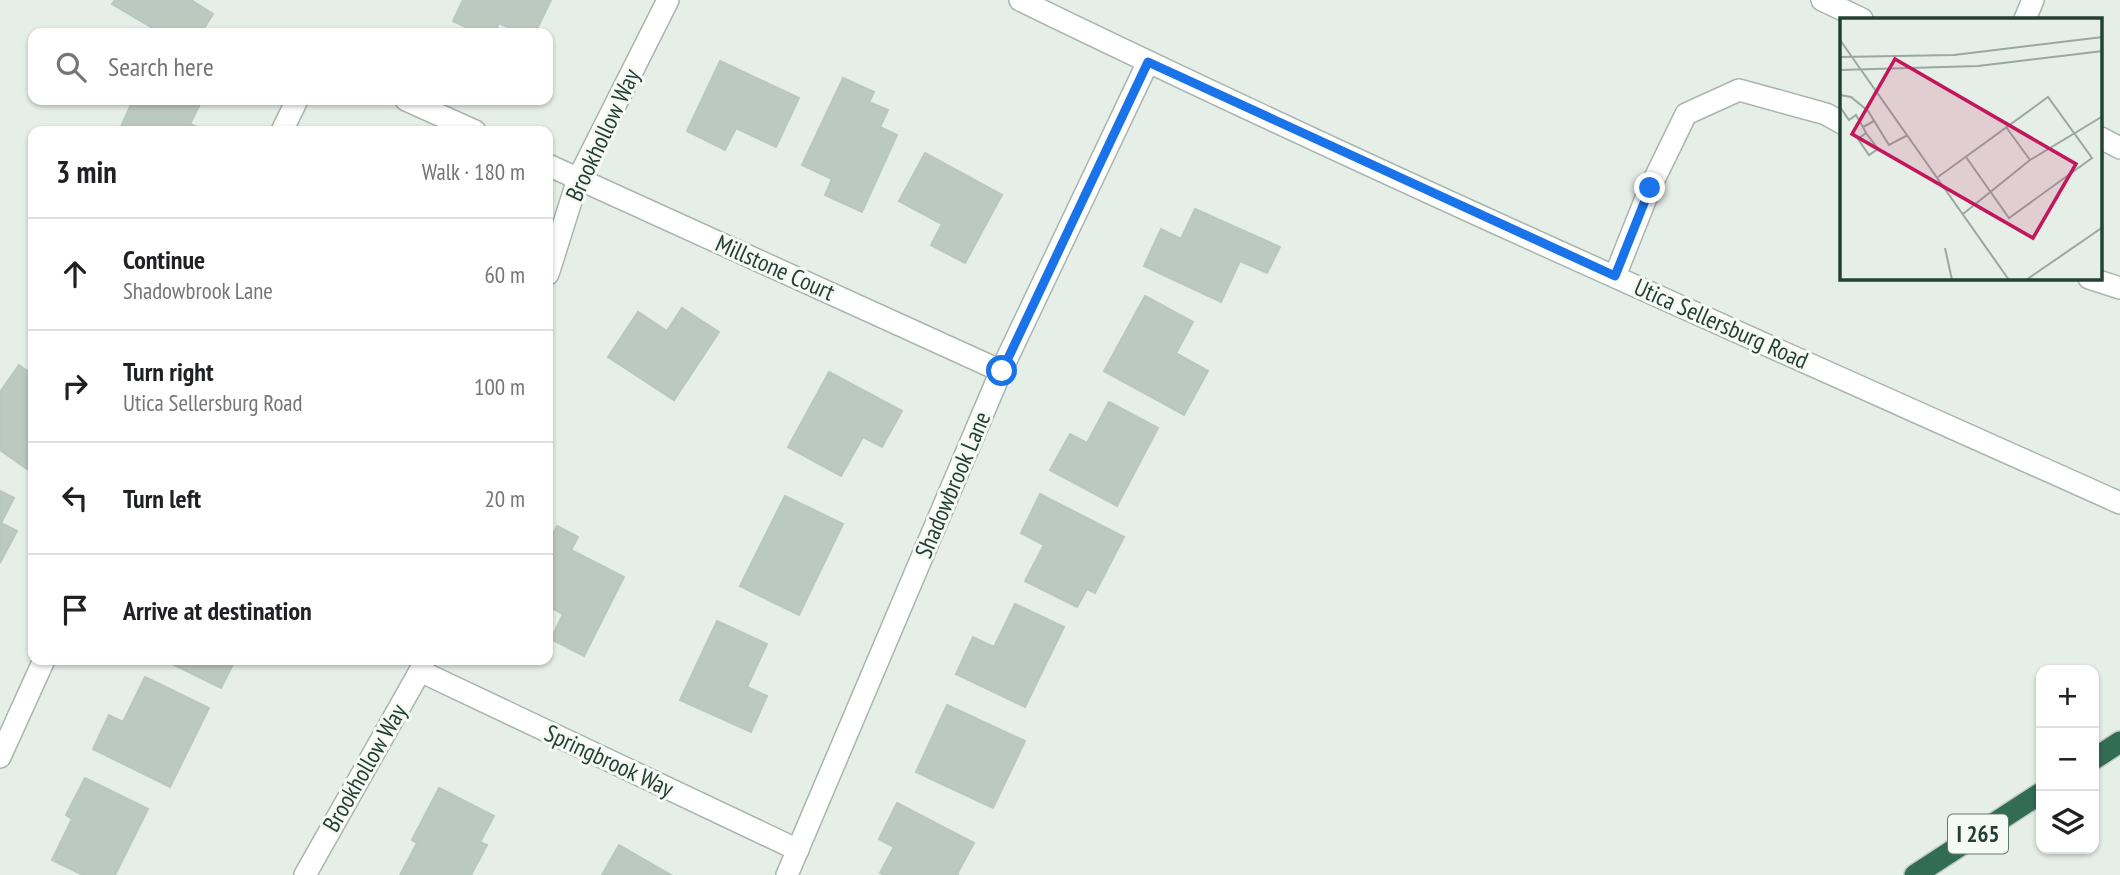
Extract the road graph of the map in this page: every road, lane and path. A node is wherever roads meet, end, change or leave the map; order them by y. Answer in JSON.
{"nodes":[{"id":1,"x":668,"y":0,"type":"edge"},
{"id":2,"x":1020,"y":0,"type":"edge"},
{"id":3,"x":1822,"y":0,"type":"edge"},
{"id":4,"x":2033,"y":0,"type":"edge"},
{"id":5,"x":1860,"y":18,"type":"edge"},
{"id":6,"x":2025,"y":18,"type":"edge"},
{"id":7,"x":1148,"y":62,"type":"junction"},
{"id":8,"x":295,"y":105,"type":"edge"},
{"id":9,"x":417,"y":105,"type":"edge"},
{"id":10,"x":1840,"y":122,"type":"edge"},
{"id":11,"x":284,"y":126,"type":"edge"},
{"id":12,"x":464,"y":126,"type":"edge"},
{"id":13,"x":2102,"y":139,"type":"edge"},
{"id":14,"x":2120,"y":149,"type":"edge"},
{"id":15,"x":553,"y":167,"type":"edge"},
{"id":16,"x":579,"y":179,"type":"junction"},
{"id":17,"x":553,"y":259,"type":"edge"},
{"id":18,"x":1615,"y":276,"type":"junction"},
{"id":19,"x":2095,"y":280,"type":"edge"},
{"id":20,"x":2120,"y":288,"type":"edge"},
{"id":21,"x":1002,"y":371,"type":"junction"},
{"id":22,"x":2120,"y":503,"type":"edge"},
{"id":23,"x":42,"y":665,"type":"edge"},
{"id":24,"x":422,"y":665,"type":"edge"},
{"id":25,"x":2120,"y":742,"type":"edge"},
{"id":26,"x":2099,"y":756,"type":"edge"},
{"id":27,"x":0,"y":757,"type":"edge"},
{"id":28,"x":2036,"y":796,"type":"edge"},
{"id":29,"x":798,"y":850,"type":"junction"},
{"id":30,"x":304,"y":875,"type":"edge"},
{"id":31,"x":787,"y":875,"type":"edge"},
{"id":32,"x":1915,"y":875,"type":"edge"}],
"edges":[{"from":1,"to":16,"type":"street","name":"Brookhollow Way"},
{"from":2,"to":7,"type":"street","name":"Utica Sellersburg Road"},
{"from":3,"to":5,"type":"street"},
{"from":4,"to":6,"type":"street"},
{"from":7,"to":18,"type":"street","name":"Utica Sellersburg Road"},
{"from":7,"to":21,"type":"street","name":"Shadowbrook Lane"},
{"from":8,"to":11,"type":"street"},
{"from":9,"to":12,"type":"street"},
{"from":10,"to":18,"type":"street"},
{"from":13,"to":14,"type":"street"},
{"from":15,"to":16,"type":"street","name":"Millstone Court"},
{"from":16,"to":17,"type":"street","name":"Brookhollow Way"},
{"from":16,"to":21,"type":"street","name":"Millstone Court"},
{"from":18,"to":22,"type":"street","name":"Utica Sellersburg Road"},
{"from":19,"to":20,"type":"street"},
{"from":21,"to":29,"type":"street","name":"Shadowbrook Lane"},
{"from":23,"to":27,"type":"street"},
{"from":24,"to":29,"type":"street","name":"Springbrook Way"},
{"from":24,"to":30,"type":"street","name":"Brookhollow Way"},
{"from":25,"to":26,"type":"highway"},
{"from":28,"to":32,"type":"highway","number":"I 265"},
{"from":29,"to":31,"type":"street","name":"Shadowbrook Lane"}]}
